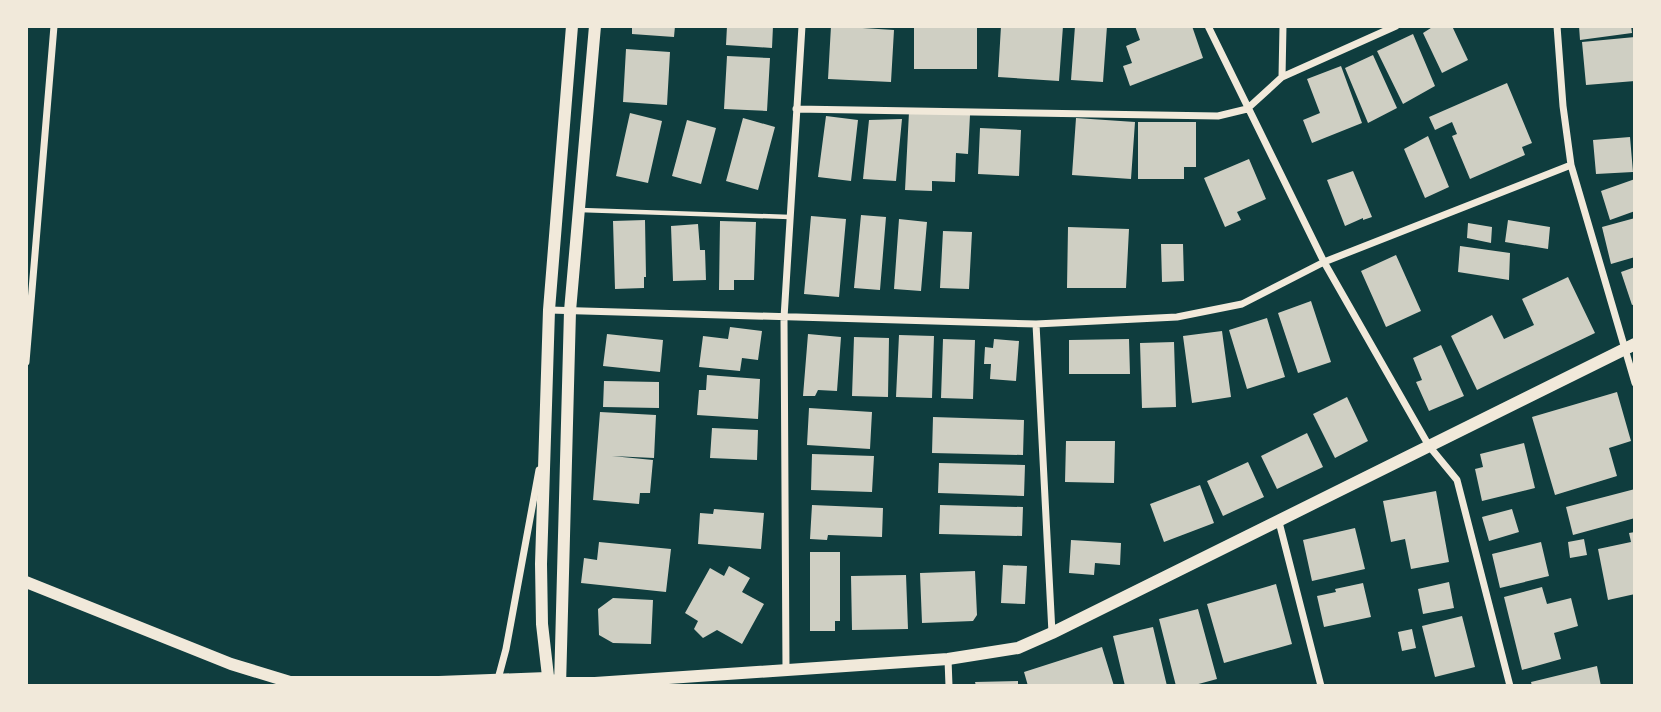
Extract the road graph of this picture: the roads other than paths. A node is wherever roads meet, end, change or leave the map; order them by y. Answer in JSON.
{"nodes":[{"id":1,"x":54,"y":26,"type":"edge"},
{"id":2,"x":572,"y":26,"type":"edge"},
{"id":3,"x":595,"y":26,"type":"edge"},
{"id":4,"x":802,"y":26,"type":"edge"},
{"id":5,"x":1208,"y":26,"type":"edge"},
{"id":6,"x":1283,"y":26,"type":"edge"},
{"id":7,"x":1396,"y":26,"type":"edge"},
{"id":8,"x":1557,"y":26,"type":"edge"},
{"id":9,"x":1282,"y":77,"type":"junction"},
{"id":10,"x":796,"y":109,"type":"junction"},
{"id":11,"x":1247,"y":109,"type":"junction"},
{"id":12,"x":1571,"y":164,"type":"junction"},
{"id":13,"x":579,"y":210,"type":"junction"},
{"id":14,"x":790,"y":217,"type":"junction"},
{"id":15,"x":1324,"y":262,"type":"junction"},
{"id":16,"x":549,"y":310,"type":"junction"},
{"id":17,"x":570,"y":311,"type":"junction"},
{"id":18,"x":784,"y":318,"type":"junction"},
{"id":19,"x":1036,"y":324,"type":"junction"},
{"id":20,"x":1630,"y":346,"type":"edge"},
{"id":21,"x":26,"y":362,"type":"edge"},
{"id":22,"x":1635,"y":383,"type":"edge"},
{"id":23,"x":545,"y":432,"type":"junction"},
{"id":24,"x":1429,"y":446,"type":"junction"},
{"id":25,"x":1279,"y":522,"type":"junction"},
{"id":26,"x":26,"y":582,"type":"edge"},
{"id":27,"x":1052,"y":633,"type":"junction"},
{"id":28,"x":948,"y":659,"type":"junction"},
{"id":29,"x":786,"y":668,"type":"junction"},
{"id":30,"x":498,"y":679,"type":"junction"},
{"id":31,"x":554,"y":683,"type":"edge"},
{"id":32,"x":290,"y":684,"type":"edge"},
{"id":33,"x":949,"y":686,"type":"edge"},
{"id":34,"x":1321,"y":686,"type":"edge"},
{"id":35,"x":1510,"y":686,"type":"edge"}],
"edges":[{"from":1,"to":21,"type":"street"},
{"from":2,"to":16,"type":"street"},
{"from":3,"to":13,"type":"street"},
{"from":4,"to":10,"type":"street"},
{"from":5,"to":11,"type":"street"},
{"from":6,"to":9,"type":"street"},
{"from":7,"to":9,"type":"street"},
{"from":8,"to":12,"type":"street"},
{"from":9,"to":11,"type":"street"},
{"from":10,"to":11,"type":"street"},
{"from":10,"to":14,"type":"street"},
{"from":11,"to":15,"type":"street"},
{"from":12,"to":15,"type":"street"},
{"from":12,"to":20,"type":"street"},
{"from":13,"to":14,"type":"lane"},
{"from":13,"to":17,"type":"street"},
{"from":14,"to":18,"type":"street"},
{"from":15,"to":19,"type":"street"},
{"from":15,"to":24,"type":"street"},
{"from":16,"to":17,"type":"street"},
{"from":16,"to":23,"type":"street"},
{"from":17,"to":18,"type":"street"},
{"from":17,"to":31,"type":"street"},
{"from":18,"to":19,"type":"street"},
{"from":18,"to":29,"type":"street"},
{"from":19,"to":27,"type":"street"},
{"from":20,"to":22,"type":"street"},
{"from":20,"to":24,"type":"street"},
{"from":23,"to":30,"type":"street"},
{"from":23,"to":31,"type":"street"},
{"from":24,"to":25,"type":"street"},
{"from":24,"to":35,"type":"street"},
{"from":25,"to":27,"type":"street"},
{"from":25,"to":34,"type":"street"},
{"from":26,"to":32,"type":"street"},
{"from":27,"to":28,"type":"street"},
{"from":28,"to":29,"type":"street"},
{"from":28,"to":33,"type":"street"},
{"from":29,"to":31,"type":"street"},
{"from":30,"to":31,"type":"street"},
{"from":30,"to":32,"type":"street"}]}
